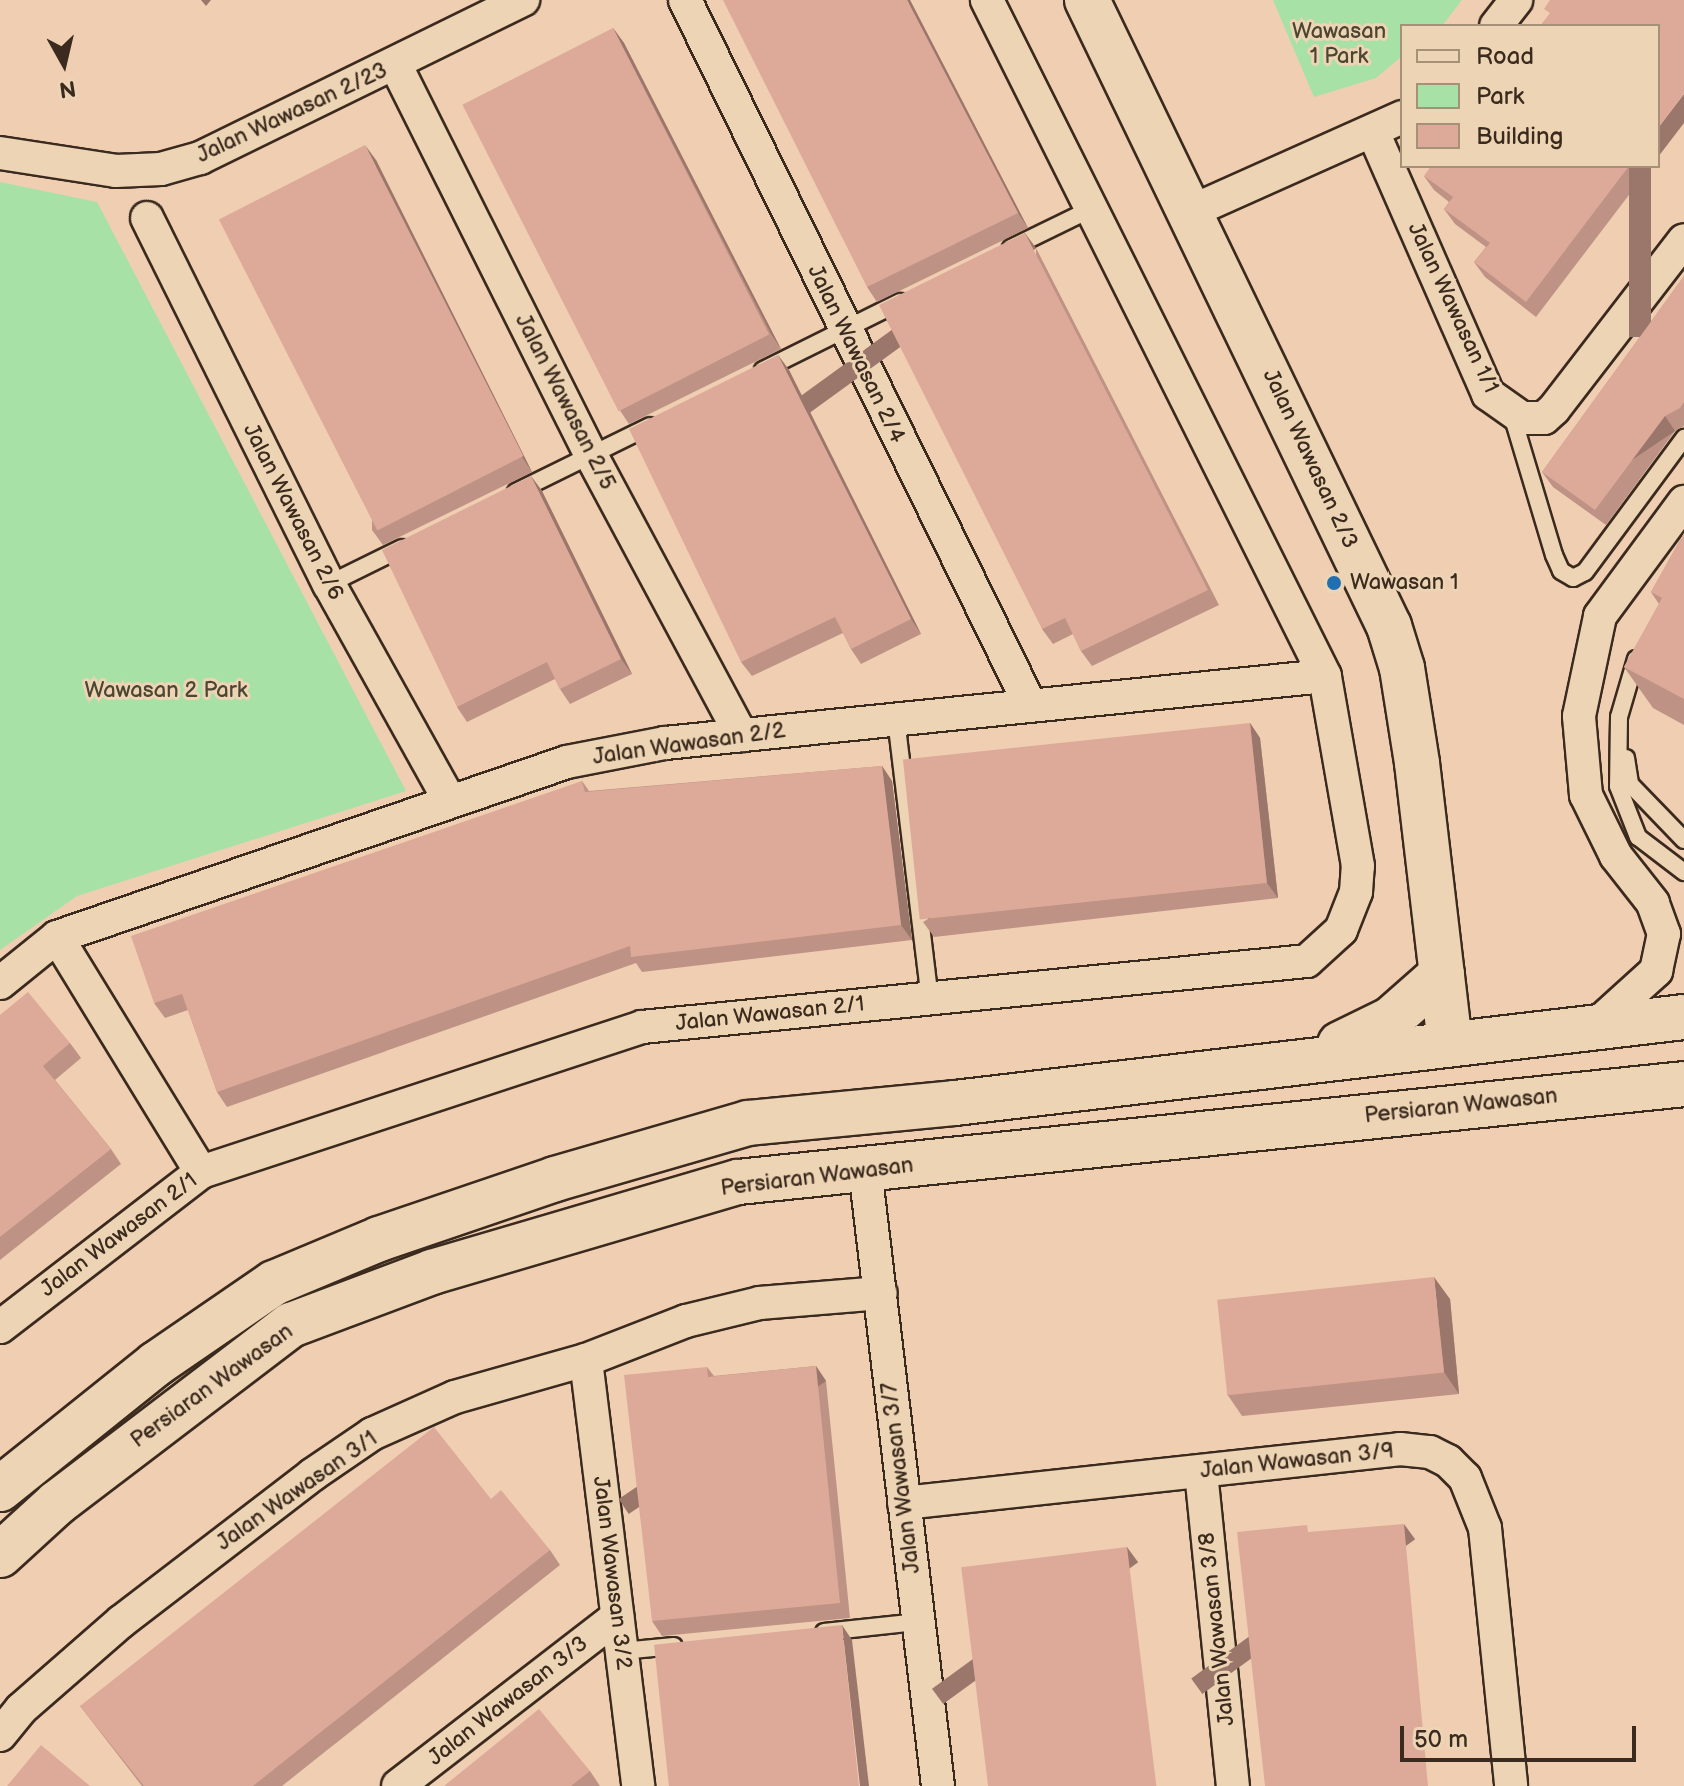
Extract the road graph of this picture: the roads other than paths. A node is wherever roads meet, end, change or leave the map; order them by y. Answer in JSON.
{"nodes":[{"id":1,"x":523,"y":0,"type":"edge"},
{"id":2,"x":685,"y":0,"type":"edge"},
{"id":3,"x":987,"y":0,"type":"edge"},
{"id":4,"x":1087,"y":0,"type":"edge"},
{"id":5,"x":1516,"y":0,"type":"edge"},
{"id":6,"x":1498,"y":24,"type":"edge"},
{"id":7,"x":396,"y":66,"type":"junction"},
{"id":8,"x":1400,"y":118,"type":"edge"},
{"id":9,"x":1374,"y":134,"type":"junction"},
{"id":10,"x":0,"y":153,"type":"edge"},
{"id":11,"x":1089,"y":210,"type":"junction"},
{"id":12,"x":1192,"y":211,"type":"junction"},
{"id":13,"x":147,"y":218,"type":"dead end"},
{"id":14,"x":1684,"y":240,"type":"edge"},
{"id":15,"x":993,"y":256,"type":"edge"},
{"id":16,"x":912,"y":297,"type":"edge"},
{"id":17,"x":844,"y":330,"type":"junction"},
{"id":18,"x":745,"y":379,"type":"edge"},
{"id":19,"x":1512,"y":415,"type":"junction"},
{"id":20,"x":661,"y":420,"type":"edge"},
{"id":21,"x":1684,"y":438,"type":"edge"},
{"id":22,"x":591,"y":455,"type":"junction"},
{"id":23,"x":1684,"y":502,"type":"edge"},
{"id":24,"x":494,"y":503,"type":"edge"},
{"id":25,"x":425,"y":537,"type":"edge"},
{"id":26,"x":329,"y":584,"type":"junction"},
{"id":27,"x":1641,"y":640,"type":"edge"},
{"id":28,"x":1325,"y":676,"type":"junction"},
{"id":29,"x":1030,"y":705,"type":"junction"},
{"id":30,"x":1619,"y":717,"type":"junction"},
{"id":31,"x":896,"y":719,"type":"junction"},
{"id":32,"x":741,"y":735,"type":"junction"},
{"id":33,"x":449,"y":800,"type":"junction"},
{"id":34,"x":1684,"y":840,"type":"edge"},
{"id":35,"x":1684,"y":872,"type":"edge"},
{"id":36,"x":57,"y":937,"type":"junction"},
{"id":37,"x":1442,"y":974,"type":"junction"},
{"id":38,"x":0,"y":983,"type":"edge"},
{"id":39,"x":930,"y":998,"type":"junction"},
{"id":40,"x":1684,"y":1017,"type":"edge"},
{"id":41,"x":1594,"y":1027,"type":"junction"},
{"id":42,"x":1450,"y":1042,"type":"junction"},
{"id":43,"x":1294,"y":1061,"type":"junction"},
{"id":44,"x":1684,"y":1084,"type":"edge"},
{"id":45,"x":1524,"y":1099,"type":"junction"},
{"id":46,"x":955,"y":1103,"type":"junction"},
{"id":47,"x":1389,"y":1114,"type":"junction"},
{"id":48,"x":748,"y":1123,"type":"junction"},
{"id":49,"x":865,"y":1169,"type":"junction"},
{"id":50,"x":201,"y":1172,"type":"junction"},
{"id":51,"x":881,"y":1293,"type":"junction"},
{"id":52,"x":0,"y":1327,"type":"edge"},
{"id":53,"x":586,"y":1360,"type":"junction"},
{"id":54,"x":1201,"y":1472,"type":"junction"},
{"id":55,"x":0,"y":1489,"type":"edge"},
{"id":56,"x":904,"y":1503,"type":"junction"},
{"id":57,"x":0,"y":1555,"type":"edge"},
{"id":58,"x":617,"y":1617,"type":"junction"},
{"id":59,"x":918,"y":1622,"type":"junction"},
{"id":60,"x":811,"y":1633,"type":"edge"},
{"id":61,"x":701,"y":1644,"type":"edge"},
{"id":62,"x":622,"y":1651,"type":"junction"},
{"id":63,"x":0,"y":1735,"type":"edge"},
{"id":64,"x":398,"y":1786,"type":"edge"},
{"id":65,"x":638,"y":1786,"type":"edge"},
{"id":66,"x":938,"y":1786,"type":"edge"},
{"id":67,"x":1233,"y":1786,"type":"edge"},
{"id":68,"x":1511,"y":1786,"type":"edge"}],
"edges":[{"from":1,"to":7,"type":"street","name":"Jalan Wawasan 2/23"},
{"from":2,"to":17,"type":"street","name":"Jalan Wawasan 2/4"},
{"from":3,"to":11,"type":"street"},
{"from":4,"to":12,"type":"main road","name":"Jalan Wawasan 2/3"},
{"from":5,"to":6,"type":"street"},
{"from":7,"to":10,"type":"street","name":"Jalan Wawasan 2/23"},
{"from":7,"to":22,"type":"street","name":"Jalan Wawasan 2/5"},
{"from":8,"to":9,"type":"street"},
{"from":9,"to":12,"type":"street"},
{"from":9,"to":19,"type":"street","name":"Jalan Wawasan 1/1"},
{"from":11,"to":15,"type":"lane"},
{"from":11,"to":28,"type":"street"},
{"from":12,"to":37,"type":"main road","name":"Jalan Wawasan 2/3"},
{"from":13,"to":26,"type":"street","name":"Jalan Wawasan 2/6"},
{"from":14,"to":19,"type":"street","name":"Jalan Wawasan 1/1"},
{"from":16,"to":17,"type":"lane"},
{"from":17,"to":18,"type":"lane"},
{"from":17,"to":29,"type":"street","name":"Jalan Wawasan 2/4"},
{"from":19,"to":21,"type":"lane"},
{"from":20,"to":22,"type":"lane"},
{"from":22,"to":24,"type":"lane"},
{"from":22,"to":32,"type":"street","name":"Jalan Wawasan 2/5"},
{"from":23,"to":41,"type":"street"},
{"from":25,"to":26,"type":"lane"},
{"from":26,"to":33,"type":"street","name":"Jalan Wawasan 2/6"},
{"from":27,"to":30,"type":"lane"},
{"from":28,"to":29,"type":"street","name":"Jalan Wawasan 2/2"},
{"from":28,"to":39,"type":"street","name":"Jalan Wawasan 2/1"},
{"from":29,"to":31,"type":"street","name":"Jalan Wawasan 2/2"},
{"from":30,"to":34,"type":"lane"},
{"from":30,"to":35,"type":"lane"},
{"from":31,"to":32,"type":"street","name":"Jalan Wawasan 2/2"},
{"from":31,"to":39,"type":"lane"},
{"from":32,"to":33,"type":"street","name":"Jalan Wawasan 2/2"},
{"from":33,"to":36,"type":"street","name":"Jalan Wawasan 2/2"},
{"from":36,"to":38,"type":"street","name":"Jalan Wawasan 2/2"},
{"from":36,"to":50,"type":"street"},
{"from":37,"to":42,"type":"main road","name":"Jalan Wawasan 2/3"},
{"from":37,"to":43,"type":"main road"},
{"from":39,"to":50,"type":"street","name":"Jalan Wawasan 2/1"},
{"from":40,"to":41,"type":"main road"},
{"from":41,"to":42,"type":"main road"},
{"from":42,"to":43,"type":"main road"},
{"from":42,"to":45,"type":"main road"},
{"from":42,"to":47,"type":"main road"},
{"from":43,"to":46,"type":"main road"},
{"from":44,"to":45,"type":"main road","name":"Persiaran Wawasan"},
{"from":45,"to":47,"type":"main road","name":"Persiaran Wawasan"},
{"from":46,"to":48,"type":"main road"},
{"from":46,"to":49,"type":"main road"},
{"from":47,"to":49,"type":"main road","name":"Persiaran Wawasan"},
{"from":48,"to":49,"type":"main road"},
{"from":48,"to":55,"type":"main road"},
{"from":49,"to":51,"type":"street","name":"Jalan Wawasan 3/7"},
{"from":49,"to":57,"type":"main road","name":"Persiaran Wawasan"},
{"from":50,"to":52,"type":"street","name":"Jalan Wawasan 2/1"},
{"from":51,"to":53,"type":"street","name":"Jalan Wawasan 3/1"},
{"from":51,"to":56,"type":"street","name":"Jalan Wawasan 3/7"},
{"from":53,"to":58,"type":"street","name":"Jalan Wawasan 3/2"},
{"from":53,"to":63,"type":"street","name":"Jalan Wawasan 3/1"},
{"from":54,"to":56,"type":"street","name":"Jalan Wawasan 3/9"},
{"from":54,"to":67,"type":"street","name":"Jalan Wawasan 3/8"},
{"from":54,"to":68,"type":"street","name":"Jalan Wawasan 3/9"},
{"from":56,"to":59,"type":"street","name":"Jalan Wawasan 3/7"},
{"from":58,"to":62,"type":"street","name":"Jalan Wawasan 3/2"},
{"from":58,"to":64,"type":"street","name":"Jalan Wawasan 3/3"},
{"from":59,"to":60,"type":"lane"},
{"from":59,"to":66,"type":"street","name":"Jalan Wawasan 3/7"},
{"from":61,"to":62,"type":"lane"},
{"from":62,"to":65,"type":"street","name":"Jalan Wawasan 3/2"}]}
